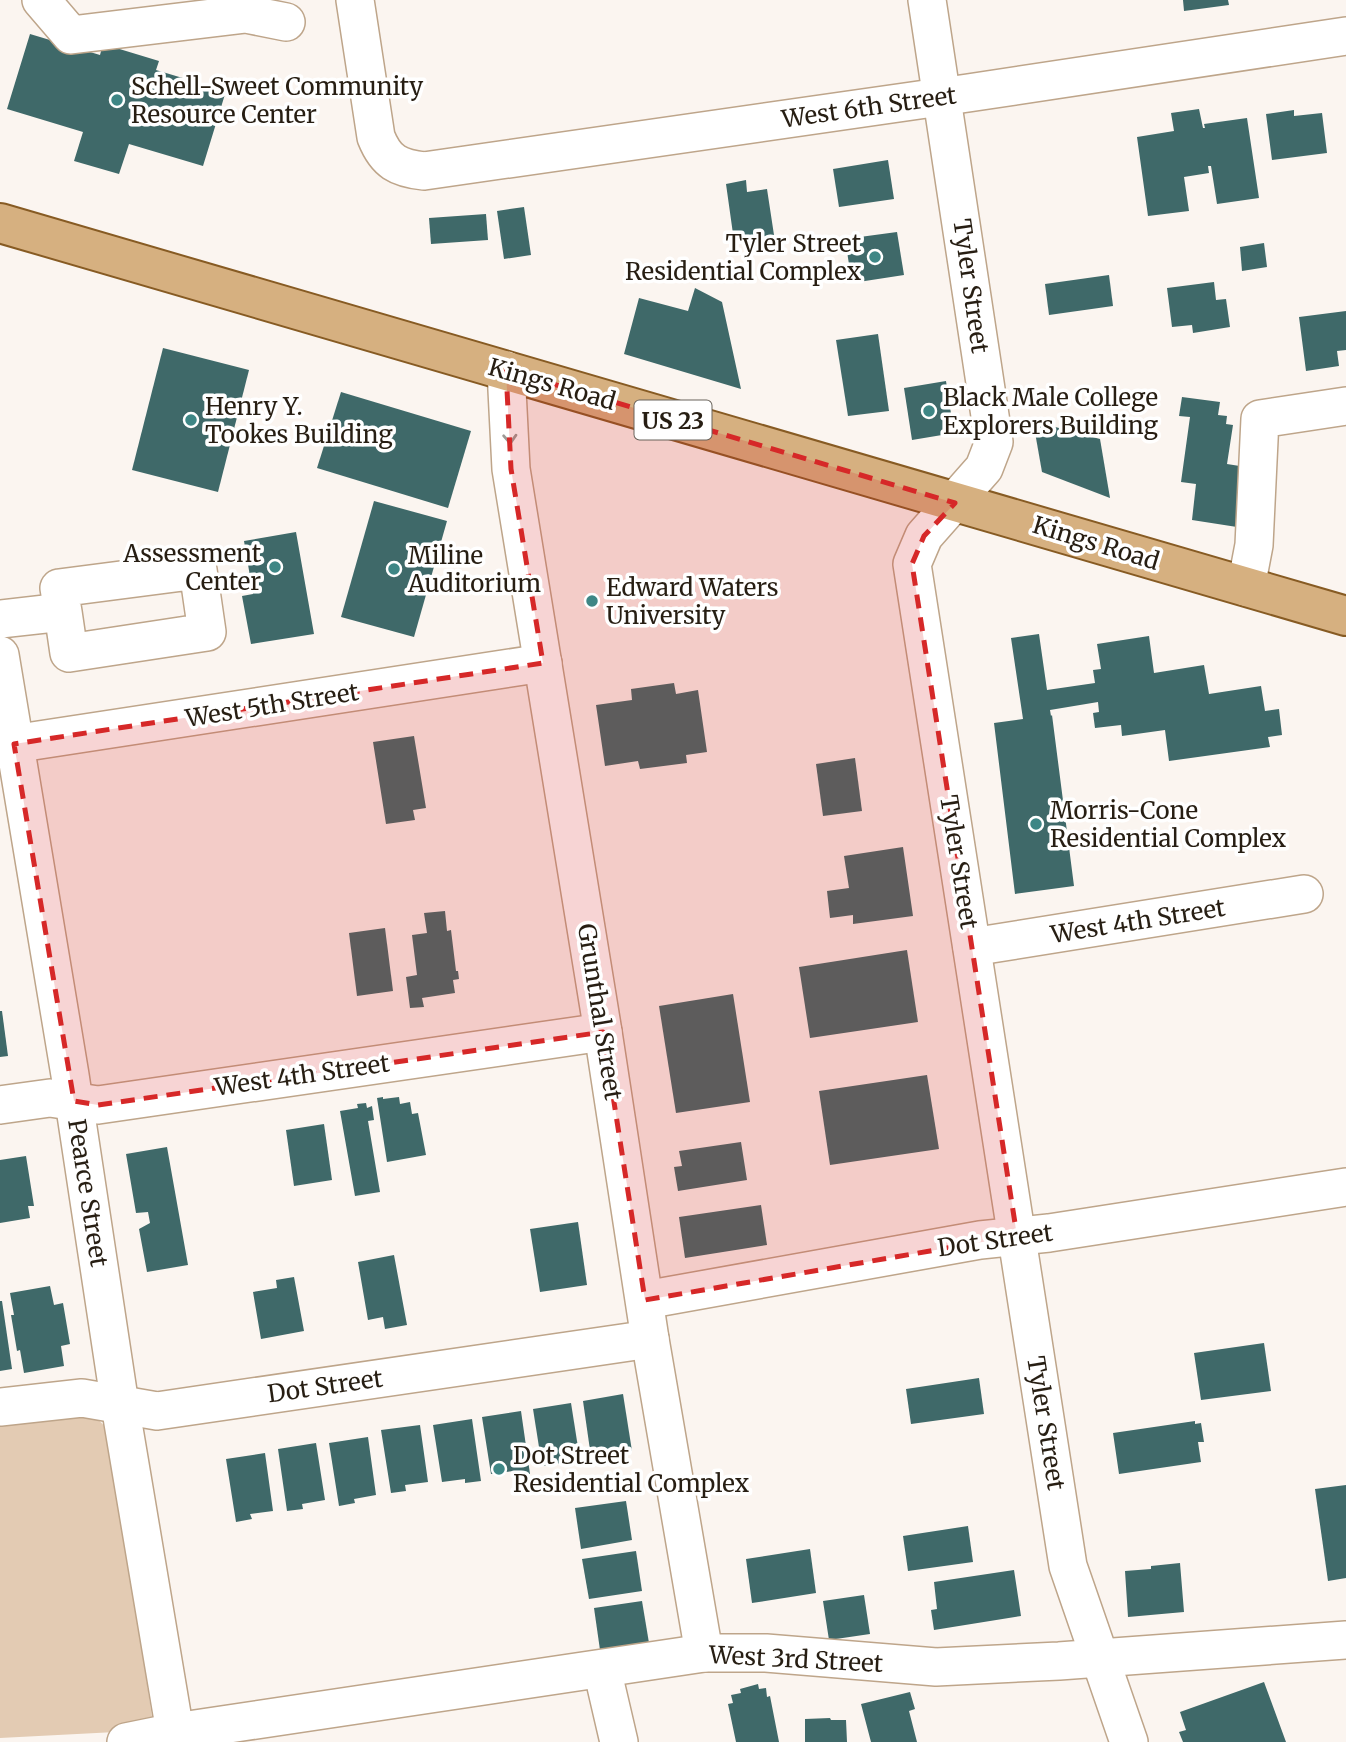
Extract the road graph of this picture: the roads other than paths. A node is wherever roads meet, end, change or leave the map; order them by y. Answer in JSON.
{"nodes":[{"id":1,"x":41,"y":0,"type":"edge"},
{"id":2,"x":355,"y":0,"type":"edge"},
{"id":3,"x":927,"y":0,"type":"edge"},
{"id":4,"x":286,"y":22,"type":"dead end"},
{"id":5,"x":1346,"y":36,"type":"edge"},
{"id":6,"x":942,"y":96,"type":"junction"},
{"id":7,"x":0,"y":223,"type":"edge"},
{"id":8,"x":506,"y":370,"type":"junction"},
{"id":9,"x":1346,"y":406,"type":"edge"},
{"id":10,"x":955,"y":503,"type":"junction"},
{"id":11,"x":1246,"y":587,"type":"junction"},
{"id":12,"x":63,"y":612,"type":"dead end"},
{"id":13,"x":1346,"y":616,"type":"edge"},
{"id":14,"x":0,"y":619,"type":"edge"},
{"id":15,"x":0,"y":655,"type":"edge"},
{"id":16,"x":543,"y":663,"type":"junction"},
{"id":17,"x":7,"y":745,"type":"edge"},
{"id":18,"x":1304,"y":894,"type":"dead end"},
{"id":19,"x":972,"y":947,"type":"junction"},
{"id":20,"x":603,"y":1032,"type":"junction"},
{"id":21,"x":74,"y":1101,"type":"junction"},
{"id":22,"x":0,"y":1105,"type":"edge"},
{"id":23,"x":1346,"y":1187,"type":"edge"},
{"id":24,"x":1017,"y":1236,"type":"junction"},
{"id":25,"x":645,"y":1300,"type":"junction"},
{"id":26,"x":650,"y":1339,"type":"junction"},
{"id":27,"x":120,"y":1405,"type":"junction"},
{"id":28,"x":0,"y":1407,"type":"edge"},
{"id":29,"x":1346,"y":1640,"type":"edge"},
{"id":30,"x":704,"y":1653,"type":"junction"},
{"id":31,"x":1099,"y":1657,"type":"junction"},
{"id":32,"x":602,"y":1669,"type":"junction"},
{"id":33,"x":175,"y":1732,"type":"junction"},
{"id":34,"x":126,"y":1742,"type":"edge"},
{"id":35,"x":619,"y":1742,"type":"edge"},
{"id":36,"x":1129,"y":1742,"type":"edge"}],
"edges":[{"from":1,"to":4,"type":"street"},
{"from":2,"to":6,"type":"street","name":"West 6th Street"},
{"from":3,"to":6,"type":"street","name":"Tyler Street"},
{"from":5,"to":6,"type":"street","name":"West 6th Street"},
{"from":6,"to":10,"type":"street","name":"Tyler Street"},
{"from":7,"to":8,"type":"main road","name":"Kings Road","number":"US 23"},
{"from":8,"to":10,"type":"main road","name":"Kings Road","number":"US 23"},
{"from":8,"to":16,"type":"street","name":"Grunthal Street","one_way":true},
{"from":9,"to":11,"type":"street"},
{"from":10,"to":11,"type":"main road","name":"Kings Road","number":"US 23"},
{"from":10,"to":19,"type":"street","name":"Tyler Street"},
{"from":11,"to":13,"type":"main road","name":"Kings Road","number":"US 23"},
{"from":12,"to":14,"type":"street"},
{"from":15,"to":17,"type":"street","name":"Pearce Street"},
{"from":16,"to":17,"type":"street","name":"West 5th Street"},
{"from":16,"to":20,"type":"street","name":"Grunthal Street"},
{"from":17,"to":21,"type":"street","name":"Pearce Street"},
{"from":18,"to":19,"type":"street","name":"West 4th Street"},
{"from":19,"to":24,"type":"street","name":"Tyler Street"},
{"from":20,"to":21,"type":"street","name":"West 4th Street"},
{"from":20,"to":25,"type":"street","name":"Grunthal Street"},
{"from":21,"to":22,"type":"street","name":"West 4th Street"},
{"from":21,"to":27,"type":"street","name":"Pearce Street"},
{"from":23,"to":24,"type":"street","name":"Dot Street"},
{"from":24,"to":25,"type":"street","name":"Dot Street"},
{"from":24,"to":31,"type":"street","name":"Tyler Street"},
{"from":25,"to":26,"type":"street","name":"Grunthal Street"},
{"from":26,"to":27,"type":"street","name":"Dot Street"},
{"from":26,"to":30,"type":"street","name":"Grunthal Street"},
{"from":27,"to":28,"type":"street","name":"Dot Street"},
{"from":27,"to":33,"type":"street","name":"Pearce Street"},
{"from":29,"to":31,"type":"street","name":"West 3rd Street"},
{"from":30,"to":31,"type":"street","name":"West 3rd Street"},
{"from":30,"to":32,"type":"street","name":"West 3rd Street"},
{"from":31,"to":36,"type":"street","name":"Tyler Street"},
{"from":32,"to":33,"type":"street","name":"West 3rd Street"},
{"from":32,"to":35,"type":"street"},
{"from":33,"to":34,"type":"street","name":"West 3rd Street"}]}
